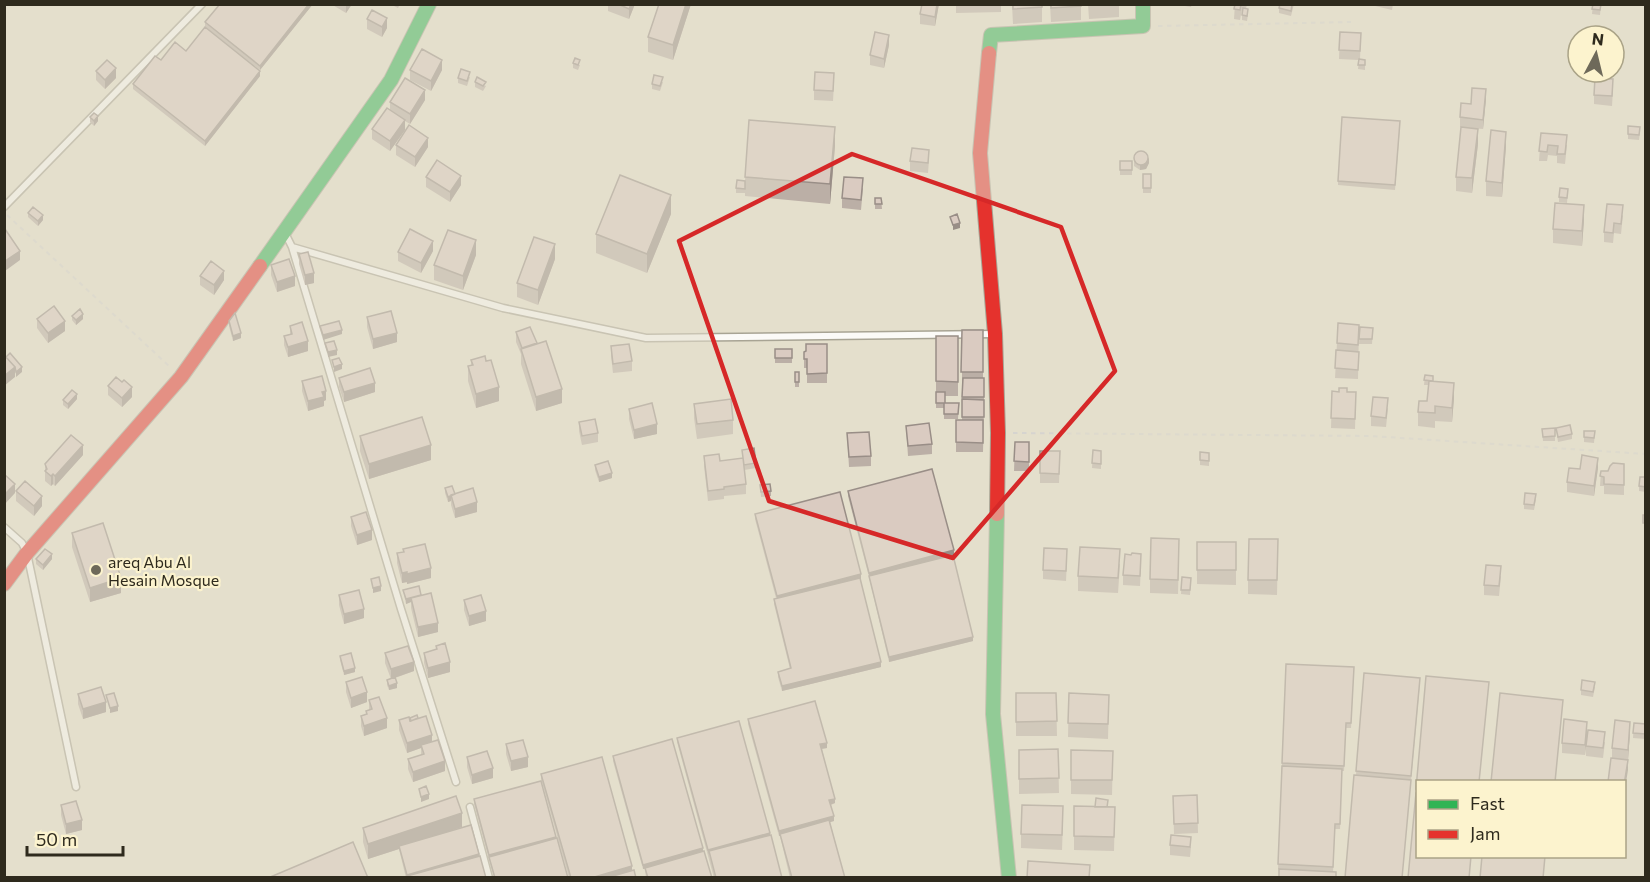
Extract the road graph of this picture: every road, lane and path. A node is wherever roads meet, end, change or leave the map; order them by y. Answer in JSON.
{"nodes":[{"id":1,"x":202,"y":4,"type":"edge"},
{"id":2,"x":429,"y":4,"type":"edge"},
{"id":3,"x":1143,"y":4,"type":"edge"},
{"id":4,"x":1351,"y":22,"type":"dead end"},
{"id":5,"x":1143,"y":26,"type":"junction"},
{"id":6,"x":4,"y":207,"type":"edge"},
{"id":7,"x":4,"y":213,"type":"edge"},
{"id":8,"x":284,"y":232,"type":"junction"},
{"id":9,"x":292,"y":247,"type":"junction"},
{"id":10,"x":995,"y":334,"type":"junction"},
{"id":11,"x":181,"y":377,"type":"junction"},
{"id":12,"x":998,"y":433,"type":"junction"},
{"id":13,"x":1646,"y":454,"type":"edge"},
{"id":14,"x":4,"y":527,"type":"edge"},
{"id":15,"x":27,"y":553,"type":"junction"},
{"id":16,"x":4,"y":584,"type":"edge"},
{"id":17,"x":456,"y":782,"type":"dead end"},
{"id":18,"x":76,"y":787,"type":"dead end"},
{"id":19,"x":470,"y":807,"type":"dead end"},
{"id":20,"x":489,"y":878,"type":"edge"},
{"id":21,"x":1009,"y":878,"type":"edge"}],
"edges":[{"from":1,"to":6,"type":"lane"},
{"from":2,"to":8,"type":"street"},
{"from":3,"to":5,"type":"street"},
{"from":4,"to":5,"type":"path"},
{"from":5,"to":10,"type":"street"},
{"from":7,"to":11,"type":"path"},
{"from":8,"to":9,"type":"lane"},
{"from":8,"to":11,"type":"street"},
{"from":9,"to":10,"type":"lane"},
{"from":9,"to":17,"type":"lane"},
{"from":10,"to":12,"type":"street"},
{"from":11,"to":15,"type":"street"},
{"from":12,"to":13,"type":"path"},
{"from":12,"to":21,"type":"street"},
{"from":14,"to":15,"type":"lane"},
{"from":15,"to":16,"type":"street"},
{"from":15,"to":18,"type":"lane"},
{"from":19,"to":20,"type":"lane"}]}
